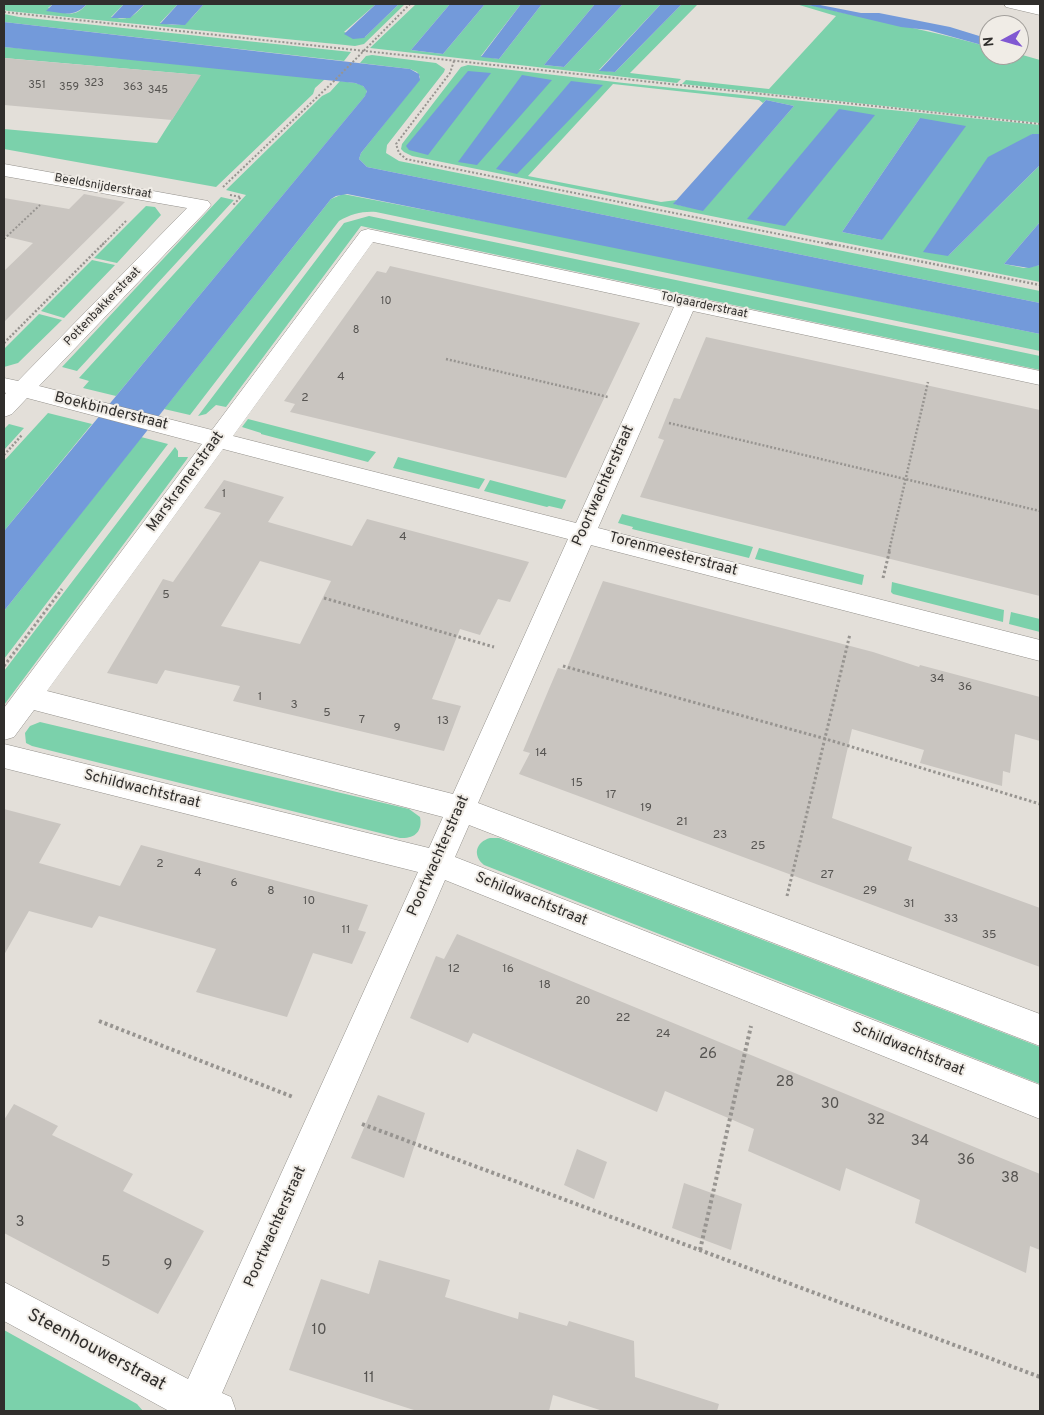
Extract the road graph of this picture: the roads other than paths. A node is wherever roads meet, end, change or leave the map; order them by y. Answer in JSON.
{"nodes":[{"id":1,"x":1012,"y":4,"type":"edge"},
{"id":2,"x":1040,"y":10,"type":"edge"},
{"id":3,"x":4,"y":170,"type":"edge"},
{"id":4,"x":201,"y":205,"type":"joint"},
{"id":5,"x":368,"y":234,"type":"joint"},
{"id":6,"x":686,"y":302,"type":"junction"},
{"id":7,"x":1040,"y":378,"type":"edge"},
{"id":8,"x":13,"y":387,"type":"edge"},
{"id":9,"x":4,"y":409,"type":"edge"},
{"id":10,"x":217,"y":439,"type":"junction"},
{"id":11,"x":583,"y":532,"type":"junction"},
{"id":12,"x":1040,"y":651,"type":"edge"},
{"id":13,"x":28,"y":697,"type":"junction"},
{"id":14,"x":4,"y":729,"type":"edge"},
{"id":15,"x":4,"y":756,"type":"edge"},
{"id":16,"x":460,"y":809,"type":"junction"},
{"id":17,"x":436,"y":863,"type":"junction"},
{"id":18,"x":1040,"y":1030,"type":"edge"},
{"id":19,"x":1040,"y":1102,"type":"edge"},
{"id":20,"x":4,"y":1301,"type":"edge"},
{"id":21,"x":203,"y":1409,"type":"edge"}],
"edges":[{"from":1,"to":2,"type":"street"},
{"from":3,"to":4,"type":"street","name":"Beeldsnijderstraat"},
{"from":4,"to":8,"type":"street","name":"Pottenbakkerstraat"},
{"from":5,"to":6,"type":"street","name":"Tolgaarderstraat"},
{"from":5,"to":10,"type":"street","name":"Marskramerstraat"},
{"from":6,"to":7,"type":"street","name":"Tolgaarderstraat"},
{"from":6,"to":11,"type":"street","name":"Poortwachterstraat"},
{"from":8,"to":9,"type":"street","name":"Pottenbakkerstraat"},
{"from":8,"to":10,"type":"street","name":"Boekbinderstraat"},
{"from":10,"to":11,"type":"street","name":"Torenmeesterstraat"},
{"from":10,"to":13,"type":"street","name":"Marskramerstraat"},
{"from":11,"to":12,"type":"street","name":"Torenmeesterstraat"},
{"from":11,"to":16,"type":"street","name":"Poortwachterstraat"},
{"from":13,"to":14,"type":"street","name":"Marskramerstraat"},
{"from":13,"to":16,"type":"street"},
{"from":15,"to":17,"type":"street","name":"Schildwachtstraat"},
{"from":16,"to":17,"type":"street","name":"Poortwachterstraat"},
{"from":16,"to":18,"type":"street"},
{"from":17,"to":19,"type":"street","name":"Schildwachtstraat"},
{"from":17,"to":21,"type":"street","name":"Poortwachterstraat"},
{"from":20,"to":21,"type":"street","name":"Steenhouwerstraat"}]}
